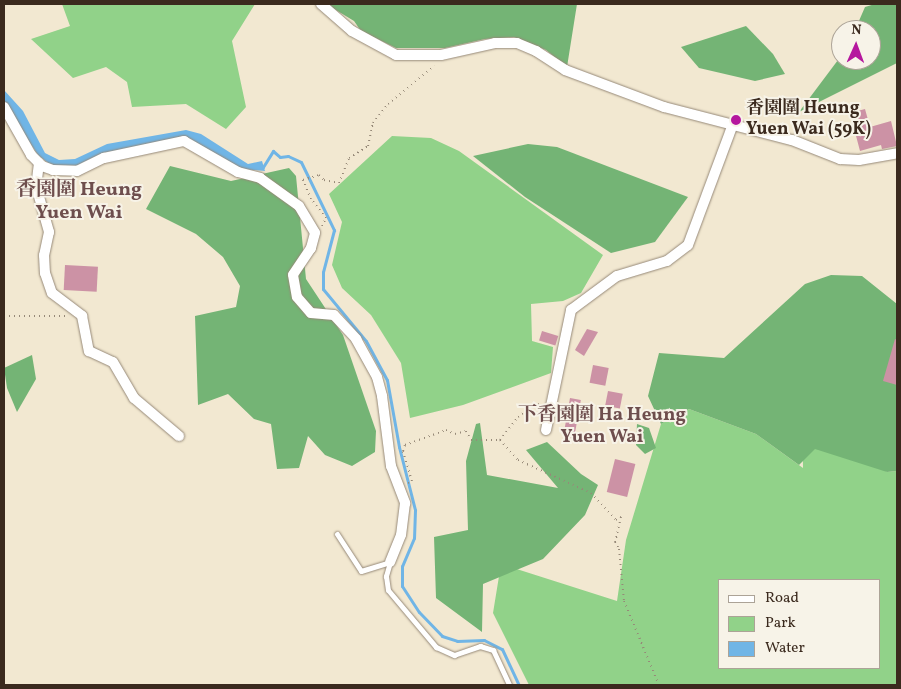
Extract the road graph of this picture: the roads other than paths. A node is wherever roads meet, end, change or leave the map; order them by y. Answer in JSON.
{"nodes":[{"id":1,"x":321,"y":4,"type":"edge"},
{"id":2,"x":4,"y":107,"type":"edge"},
{"id":3,"x":733,"y":124,"type":"junction"},
{"id":4,"x":897,"y":153,"type":"edge"},
{"id":5,"x":39,"y":163,"type":"junction"},
{"id":6,"x":546,"y":430,"type":"dead end"},
{"id":7,"x":179,"y":436,"type":"dead end"},
{"id":8,"x":337,"y":534,"type":"dead end"},
{"id":9,"x":390,"y":562,"type":"junction"},
{"id":10,"x":509,"y":685,"type":"edge"}],
"edges":[{"from":1,"to":3,"type":"street"},
{"from":2,"to":5,"type":"street"},
{"from":3,"to":4,"type":"street"},
{"from":3,"to":6,"type":"street"},
{"from":5,"to":7,"type":"street"},
{"from":5,"to":9,"type":"street"},
{"from":8,"to":9,"type":"lane"},
{"from":9,"to":10,"type":"lane"}]}
